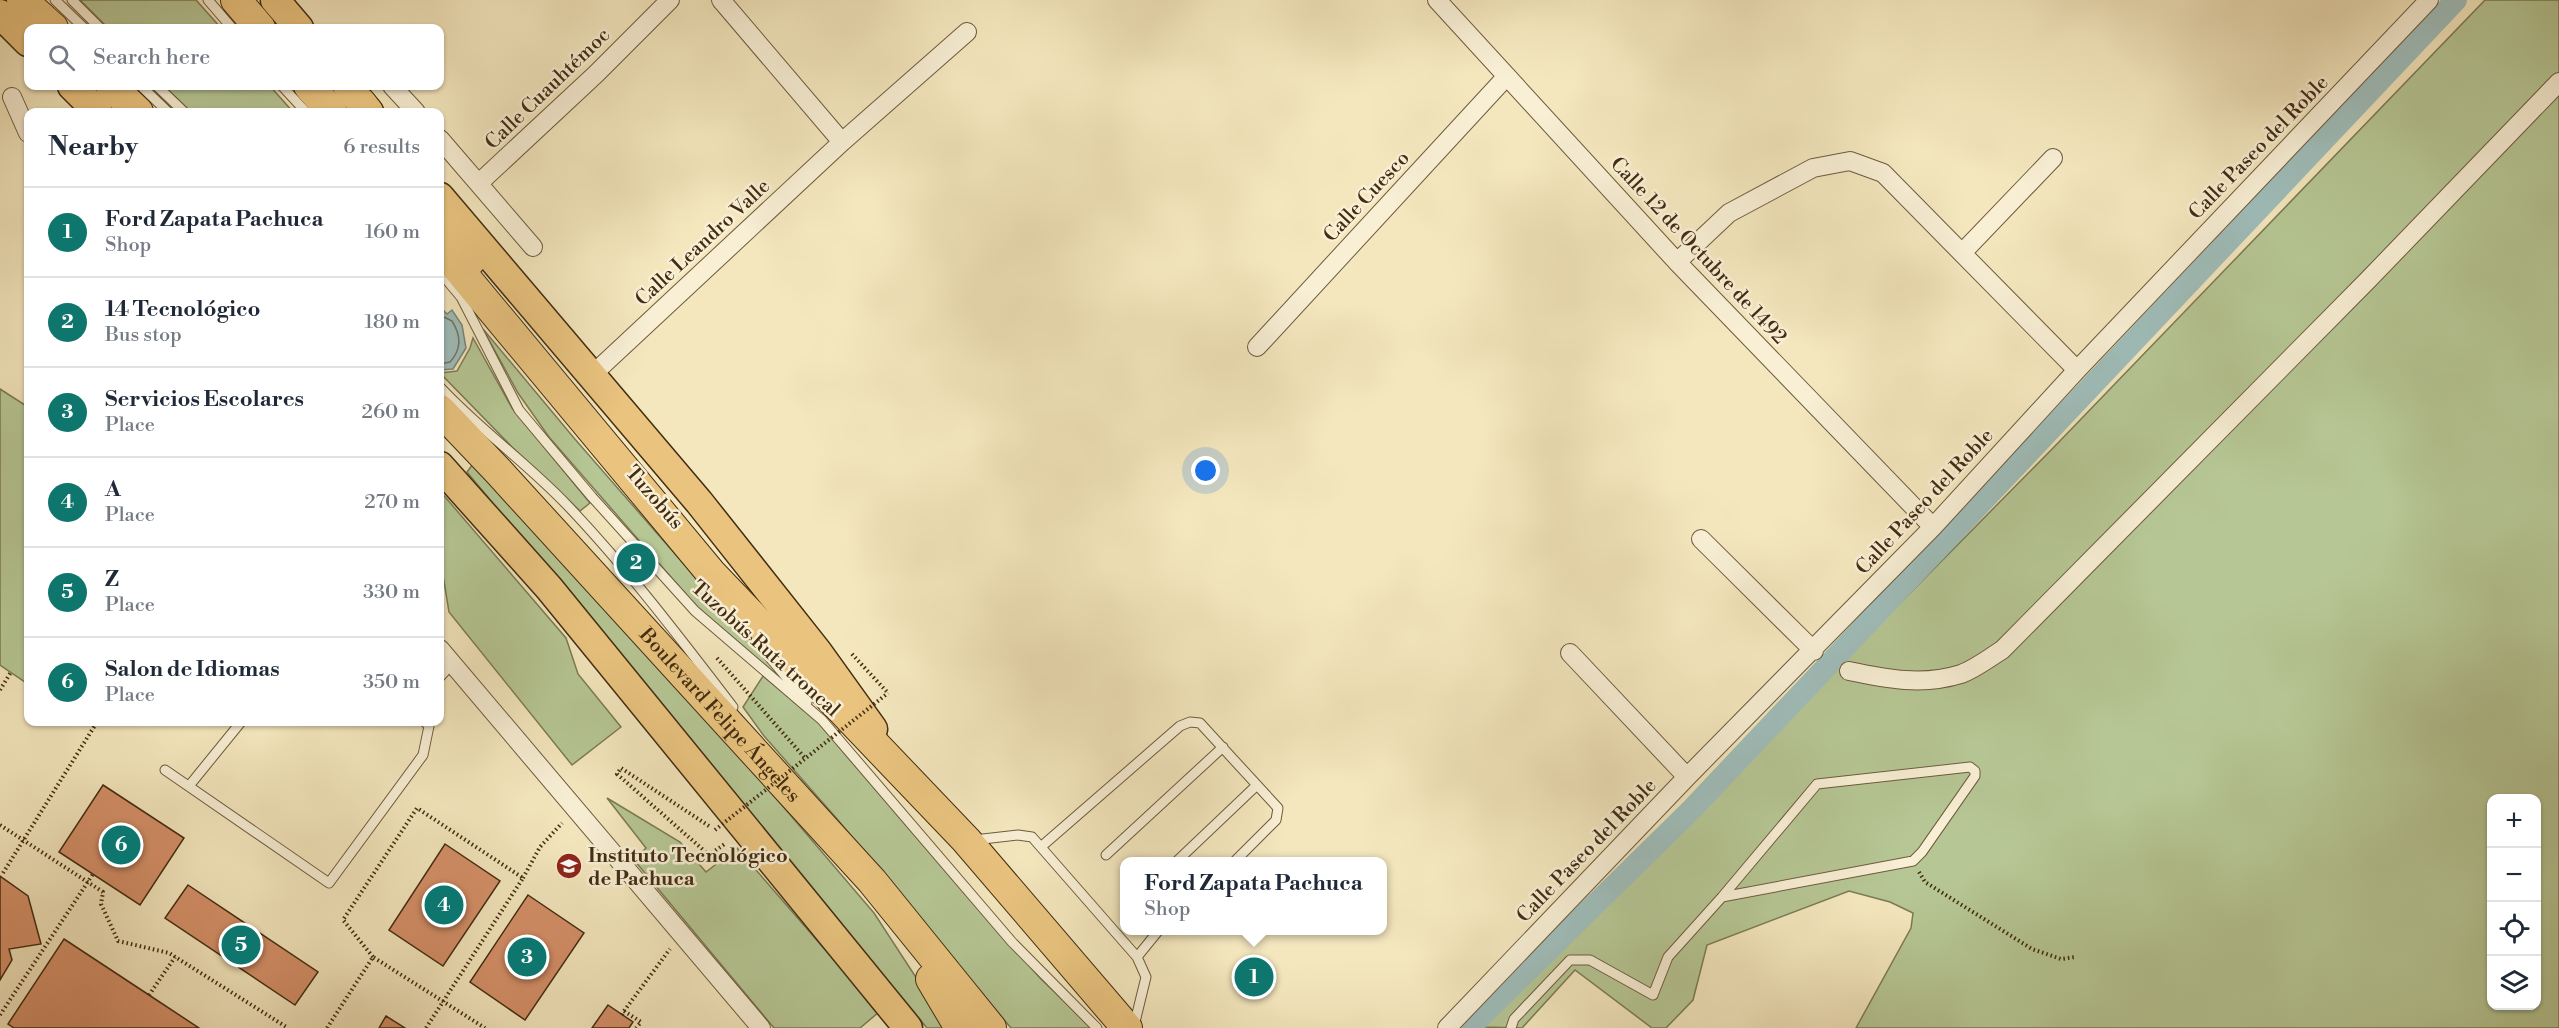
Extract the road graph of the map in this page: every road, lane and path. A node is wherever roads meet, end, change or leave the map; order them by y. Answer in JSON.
{"nodes":[{"id":1,"x":22,"y":0,"type":"edge"},
{"id":2,"x":72,"y":0,"type":"edge"},
{"id":3,"x":207,"y":0,"type":"edge"},
{"id":4,"x":236,"y":0,"type":"edge"},
{"id":5,"x":275,"y":0,"type":"edge"},
{"id":6,"x":670,"y":0,"type":"edge"},
{"id":7,"x":721,"y":0,"type":"edge"},
{"id":8,"x":1437,"y":0,"type":"edge"},
{"id":9,"x":2429,"y":0,"type":"edge"},
{"id":10,"x":0,"y":14,"type":"edge"},
{"id":11,"x":45,"y":23,"type":"edge"},
{"id":12,"x":96,"y":24,"type":"edge"},
{"id":13,"x":228,"y":24,"type":"edge"},
{"id":14,"x":257,"y":24,"type":"edge"},
{"id":15,"x":296,"y":24,"type":"edge"},
{"id":16,"x":967,"y":32,"type":"dead end"},
{"id":17,"x":1507,"y":76,"type":"junction"},
{"id":18,"x":2559,"y":82,"type":"edge"},
{"id":19,"x":76,"y":90,"type":"edge"},
{"id":20,"x":103,"y":90,"type":"edge"},
{"id":21,"x":115,"y":90,"type":"edge"},
{"id":22,"x":145,"y":90,"type":"edge"},
{"id":23,"x":161,"y":90,"type":"edge"},
{"id":24,"x":286,"y":90,"type":"edge"},
{"id":25,"x":313,"y":90,"type":"edge"},
{"id":26,"x":396,"y":90,"type":"edge"},
{"id":27,"x":12,"y":97,"type":"dead end"},
{"id":28,"x":94,"y":108,"type":"edge"},
{"id":29,"x":118,"y":108,"type":"edge"},
{"id":30,"x":134,"y":108,"type":"edge"},
{"id":31,"x":164,"y":108,"type":"edge"},
{"id":32,"x":180,"y":108,"type":"edge"},
{"id":33,"x":302,"y":108,"type":"edge"},
{"id":34,"x":328,"y":108,"type":"edge"},
{"id":35,"x":412,"y":108,"type":"edge"},
{"id":36,"x":24,"y":124,"type":"edge"},
{"id":37,"x":842,"y":142,"type":"junction"},
{"id":38,"x":444,"y":144,"type":"edge"},
{"id":39,"x":2053,"y":158,"type":"dead end"},
{"id":40,"x":479,"y":183,"type":"junction"},
{"id":41,"x":444,"y":202,"type":"edge"},
{"id":42,"x":444,"y":223,"type":"edge"},
{"id":43,"x":533,"y":247,"type":"dead end"},
{"id":44,"x":444,"y":252,"type":"edge"},
{"id":45,"x":1962,"y":253,"type":"junction"},
{"id":46,"x":1677,"y":262,"type":"junction"},
{"id":47,"x":444,"y":277,"type":"edge"},
{"id":48,"x":460,"y":297,"type":"junction"},
{"id":49,"x":491,"y":331,"type":"dead end"},
{"id":50,"x":1257,"y":347,"type":"dead end"},
{"id":51,"x":533,"y":360,"type":"junction"},
{"id":52,"x":2077,"y":370,"type":"junction"},
{"id":53,"x":592,"y":375,"type":"junction"},
{"id":54,"x":444,"y":391,"type":"edge"},
{"id":55,"x":444,"y":414,"type":"edge"},
{"id":56,"x":444,"y":470,"type":"edge"},
{"id":57,"x":1933,"y":527,"type":"junction"},
{"id":58,"x":1701,"y":539,"type":"dead end"},
{"id":59,"x":699,"y":576,"type":"dead end"},
{"id":60,"x":707,"y":584,"type":"dead end"},
{"id":61,"x":752,"y":636,"type":"dead end"},
{"id":62,"x":1814,"y":651,"type":"junction"},
{"id":63,"x":1570,"y":653,"type":"dead end"},
{"id":64,"x":444,"y":654,"type":"edge"},
{"id":65,"x":717,"y":658,"type":"dead end"},
{"id":66,"x":452,"y":664,"type":"junction"},
{"id":67,"x":1849,"y":671,"type":"dead end"},
{"id":68,"x":11,"y":672,"type":"dead end"},
{"id":69,"x":444,"y":673,"type":"edge"},
{"id":70,"x":0,"y":690,"type":"edge"},
{"id":71,"x":888,"y":693,"type":"dead end"},
{"id":72,"x":741,"y":718,"type":"dead end"},
{"id":73,"x":822,"y":720,"type":"junction"},
{"id":74,"x":94,"y":726,"type":"edge"},
{"id":75,"x":238,"y":726,"type":"edge"},
{"id":76,"x":429,"y":726,"type":"edge"},
{"id":77,"x":1223,"y":747,"type":"junction"},
{"id":78,"x":805,"y":758,"type":"junction"},
{"id":79,"x":778,"y":763,"type":"dead end"},
{"id":80,"x":165,"y":770,"type":"dead end"},
{"id":81,"x":908,"y":777,"type":"junction"},
{"id":82,"x":1687,"y":777,"type":"junction"},
{"id":83,"x":1257,"y":785,"type":"junction"},
{"id":84,"x":189,"y":786,"type":"junction"},
{"id":85,"x":575,"y":809,"type":"junction"},
{"id":86,"x":0,"y":825,"type":"edge"},
{"id":87,"x":23,"y":840,"type":"junction"},
{"id":88,"x":966,"y":840,"type":"junction"},
{"id":89,"x":1042,"y":846,"type":"junction"},
{"id":90,"x":709,"y":855,"type":"dead end"},
{"id":91,"x":1106,"y":855,"type":"dead end"},
{"id":92,"x":1180,"y":857,"type":"edge"},
{"id":93,"x":1238,"y":857,"type":"edge"},
{"id":94,"x":1912,"y":861,"type":"junction"},
{"id":95,"x":3,"y":873,"type":"dead end"},
{"id":96,"x":93,"y":874,"type":"dead end"},
{"id":97,"x":523,"y":878,"type":"junction"},
{"id":98,"x":872,"y":881,"type":"junction"},
{"id":99,"x":87,"y":882,"type":"junction"},
{"id":100,"x":1722,"y":897,"type":"junction"},
{"id":101,"x":681,"y":933,"type":"junction"},
{"id":102,"x":1156,"y":935,"type":"edge"},
{"id":103,"x":175,"y":957,"type":"junction"},
{"id":104,"x":373,"y":957,"type":"junction"},
{"id":105,"x":1137,"y":957,"type":"junction"},
{"id":106,"x":2075,"y":957,"type":"dead end"},
{"id":107,"x":149,"y":995,"type":"dead end"},
{"id":108,"x":443,"y":1002,"type":"junction"},
{"id":109,"x":0,"y":1015,"type":"edge"},
{"id":110,"x":288,"y":1028,"type":"edge"},
{"id":111,"x":327,"y":1028,"type":"edge"},
{"id":112,"x":426,"y":1028,"type":"edge"},
{"id":113,"x":485,"y":1028,"type":"edge"},
{"id":114,"x":636,"y":1028,"type":"edge"},
{"id":115,"x":761,"y":1028,"type":"edge"},
{"id":116,"x":908,"y":1028,"type":"edge"},
{"id":117,"x":960,"y":1028,"type":"edge"},
{"id":118,"x":991,"y":1028,"type":"edge"},
{"id":119,"x":1004,"y":1028,"type":"edge"},
{"id":120,"x":1097,"y":1028,"type":"edge"},
{"id":121,"x":1127,"y":1028,"type":"edge"},
{"id":122,"x":1133,"y":1028,"type":"edge"},
{"id":123,"x":1447,"y":1028,"type":"edge"},
{"id":124,"x":1511,"y":1028,"type":"edge"}],
"edges":[{"from":1,"to":11,"type":"highway"},
{"from":2,"to":12,"type":"lane"},
{"from":3,"to":13,"type":"lane"},
{"from":4,"to":14,"type":"highway"},
{"from":5,"to":15,"type":"main road"},
{"from":6,"to":40,"type":"street","name":"Calle Cuauhtémoc"},
{"from":7,"to":37,"type":"street"},
{"from":8,"to":17,"type":"street","name":"Calle 12 de Octubre de 1492"},
{"from":9,"to":52,"type":"street","name":"Calle Paseo del Roble"},
{"from":10,"to":11,"type":"main road"},
{"from":16,"to":37,"type":"street","name":"Calle Leandro Valle"},
{"from":17,"to":46,"type":"street","name":"Calle 12 de Octubre de 1492"},
{"from":17,"to":50,"type":"street","name":"Calle Cuesco"},
{"from":18,"to":67,"type":"street"},
{"from":19,"to":28,"type":"main road"},
{"from":20,"to":29,"type":"highway"},
{"from":21,"to":30,"type":"highway"},
{"from":22,"to":31,"type":"lane"},
{"from":23,"to":32,"type":"lane"},
{"from":24,"to":33,"type":"lane"},
{"from":25,"to":34,"type":"highway"},
{"from":26,"to":35,"type":"street"},
{"from":27,"to":36,"type":"street"},
{"from":37,"to":53,"type":"street","name":"Calle Leandro Valle"},
{"from":38,"to":40,"type":"street"},
{"from":39,"to":45,"type":"street"},
{"from":40,"to":43,"type":"street"},
{"from":41,"to":53,"type":"main road"},
{"from":42,"to":51,"type":"highway"},
{"from":44,"to":51,"type":"highway"},
{"from":45,"to":46,"type":"street"},
{"from":45,"to":52,"type":"street"},
{"from":46,"to":57,"type":"street","name":"Calle 12 de Octubre de 1492"},
{"from":47,"to":48,"type":"lane","name":"Tuzobús Ruta troncal"},
{"from":48,"to":49,"type":"lane"},
{"from":48,"to":73,"type":"lane","name":"Tuzobús Ruta troncal"},
{"from":51,"to":81,"type":"highway"},
{"from":52,"to":57,"type":"street","name":"Calle Paseo del Roble"},
{"from":53,"to":81,"type":"main road"},
{"from":54,"to":72,"type":"lane"},
{"from":55,"to":98,"type":"highway","name":"Boulevard Felipe Ángeles"},
{"from":56,"to":116,"type":"main road"},
{"from":57,"to":62,"type":"street","name":"Calle Paseo del Roble"},
{"from":58,"to":62,"type":"street"},
{"from":59,"to":60,"type":"lane"},
{"from":61,"to":73,"type":"lane"},
{"from":62,"to":82,"type":"street","name":"Calle Paseo del Roble"},
{"from":63,"to":82,"type":"street"},
{"from":64,"to":66,"type":"street"},
{"from":65,"to":78,"type":"path"},
{"from":66,"to":69,"type":"lane"},
{"from":66,"to":85,"type":"street"},
{"from":68,"to":70,"type":"path"},
{"from":71,"to":78,"type":"path","bridge":true},
{"from":73,"to":120,"type":"lane","name":"Tuzobús Ruta troncal"},
{"from":74,"to":87,"type":"path"},
{"from":75,"to":84,"type":"lane"},
{"from":76,"to":84,"type":"lane"},
{"from":77,"to":83,"type":"lane"},
{"from":77,"to":89,"type":"lane"},
{"from":77,"to":91,"type":"lane"},
{"from":78,"to":90,"type":"path","bridge":true},
{"from":79,"to":119,"type":"lane"},
{"from":80,"to":84,"type":"lane"},
{"from":81,"to":88,"type":"highway"},
{"from":82,"to":123,"type":"street","name":"Calle Paseo del Roble"},
{"from":83,"to":92,"type":"lane"},
{"from":83,"to":93,"type":"lane"},
{"from":85,"to":97,"type":"path"},
{"from":85,"to":101,"type":"street"},
{"from":86,"to":87,"type":"path"},
{"from":87,"to":95,"type":"path"},
{"from":87,"to":99,"type":"path"},
{"from":88,"to":89,"type":"lane"},
{"from":88,"to":121,"type":"highway"},
{"from":89,"to":105,"type":"lane"},
{"from":94,"to":100,"type":"lane"},
{"from":94,"to":100,"type":"lane"},
{"from":94,"to":106,"type":"path"},
{"from":96,"to":99,"type":"path"},
{"from":97,"to":104,"type":"path"},
{"from":97,"to":108,"type":"path"},
{"from":98,"to":117,"type":"highway"},
{"from":98,"to":118,"type":"highway","name":"Boulevard Felipe Ángeles"},
{"from":99,"to":103,"type":"path"},
{"from":99,"to":109,"type":"path"},
{"from":100,"to":124,"type":"lane"},
{"from":101,"to":114,"type":"path"},
{"from":101,"to":115,"type":"street"},
{"from":102,"to":105,"type":"lane"},
{"from":103,"to":107,"type":"path"},
{"from":103,"to":110,"type":"path"},
{"from":104,"to":108,"type":"path"},
{"from":104,"to":111,"type":"path"},
{"from":105,"to":122,"type":"lane"},
{"from":108,"to":112,"type":"path"},
{"from":108,"to":113,"type":"path"}]}
